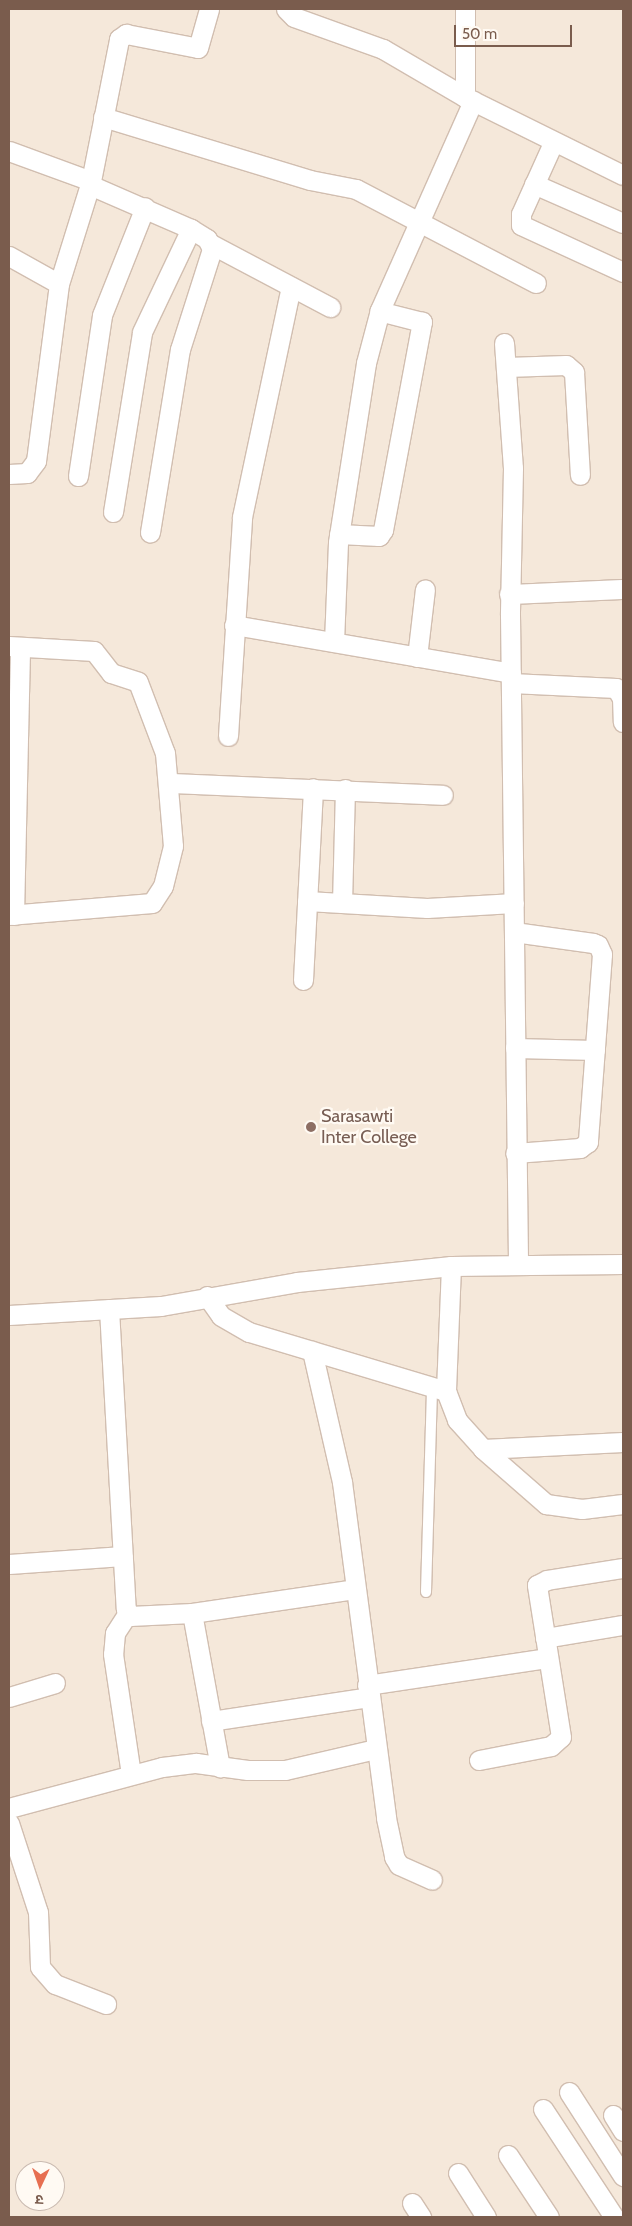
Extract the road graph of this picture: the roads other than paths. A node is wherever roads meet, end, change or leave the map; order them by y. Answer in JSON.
{"nodes":[{"id":1,"x":209,"y":9,"type":"edge"},
{"id":2,"x":286,"y":9,"type":"edge"},
{"id":3,"x":465,"y":9,"type":"edge"},
{"id":4,"x":469,"y":99,"type":"junction"},
{"id":5,"x":103,"y":117,"type":"junction"},
{"id":6,"x":553,"y":143,"type":"junction"},
{"id":7,"x":9,"y":151,"type":"edge"},
{"id":8,"x":623,"y":176,"type":"edge"},
{"id":9,"x":90,"y":183,"type":"junction"},
{"id":10,"x":534,"y":184,"type":"junction"},
{"id":11,"x":146,"y":207,"type":"junction"},
{"id":12,"x":419,"y":220,"type":"junction"},
{"id":13,"x":623,"y":223,"type":"edge"},
{"id":14,"x":191,"y":229,"type":"junction"},
{"id":15,"x":211,"y":244,"type":"junction"},
{"id":16,"x":9,"y":256,"type":"edge"},
{"id":17,"x":623,"y":272,"type":"edge"},
{"id":18,"x":536,"y":283,"type":"dead end"},
{"id":19,"x":59,"y":284,"type":"junction"},
{"id":20,"x":291,"y":286,"type":"junction"},
{"id":21,"x":330,"y":307,"type":"dead end"},
{"id":22,"x":379,"y":311,"type":"junction"},
{"id":23,"x":504,"y":343,"type":"dead end"},
{"id":24,"x":506,"y":367,"type":"junction"},
{"id":25,"x":9,"y":474,"type":"edge"},
{"id":26,"x":580,"y":474,"type":"dead end"},
{"id":27,"x":78,"y":476,"type":"dead end"},
{"id":28,"x":113,"y":512,"type":"dead end"},
{"id":29,"x":150,"y":533,"type":"dead end"},
{"id":30,"x":339,"y":534,"type":"junction"},
{"id":31,"x":425,"y":589,"type":"dead end"},
{"id":32,"x":623,"y":589,"type":"edge"},
{"id":33,"x":509,"y":594,"type":"junction"},
{"id":34,"x":234,"y":625,"type":"junction"},
{"id":35,"x":334,"y":642,"type":"junction"},
{"id":36,"x":14,"y":647,"type":"edge"},
{"id":37,"x":417,"y":657,"type":"junction"},
{"id":38,"x":511,"y":678,"type":"junction"},
{"id":39,"x":623,"y":722,"type":"edge"},
{"id":40,"x":228,"y":736,"type":"dead end"},
{"id":41,"x":13,"y":767,"type":"edge"},
{"id":42,"x":170,"y":783,"type":"junction"},
{"id":43,"x":313,"y":788,"type":"junction"},
{"id":44,"x":345,"y":789,"type":"junction"},
{"id":45,"x":443,"y":795,"type":"dead end"},
{"id":46,"x":307,"y":901,"type":"junction"},
{"id":47,"x":514,"y":902,"type":"junction"},
{"id":48,"x":342,"y":903,"type":"junction"},
{"id":49,"x":11,"y":914,"type":"edge"},
{"id":50,"x":514,"y":932,"type":"junction"},
{"id":51,"x":303,"y":980,"type":"dead end"},
{"id":52,"x":515,"y":1048,"type":"junction"},
{"id":53,"x":595,"y":1050,"type":"junction"},
{"id":54,"x":515,"y":1153,"type":"junction"},
{"id":55,"x":623,"y":1264,"type":"edge"},
{"id":56,"x":518,"y":1265,"type":"junction"},
{"id":57,"x":451,"y":1266,"type":"junction"},
{"id":58,"x":207,"y":1296,"type":"junction"},
{"id":59,"x":109,"y":1309,"type":"junction"},
{"id":60,"x":9,"y":1315,"type":"edge"},
{"id":61,"x":312,"y":1350,"type":"junction"},
{"id":62,"x":439,"y":1389,"type":"junction"},
{"id":63,"x":623,"y":1442,"type":"edge"},
{"id":64,"x":483,"y":1449,"type":"junction"},
{"id":65,"x":623,"y":1504,"type":"edge"},
{"id":66,"x":123,"y":1556,"type":"junction"},
{"id":67,"x":9,"y":1564,"type":"edge"},
{"id":68,"x":623,"y":1568,"type":"edge"},
{"id":69,"x":354,"y":1589,"type":"junction"},
{"id":70,"x":426,"y":1592,"type":"dead end"},
{"id":71,"x":128,"y":1613,"type":"junction"},
{"id":72,"x":192,"y":1613,"type":"junction"},
{"id":73,"x":623,"y":1625,"type":"edge"},
{"id":74,"x":545,"y":1638,"type":"junction"},
{"id":75,"x":548,"y":1658,"type":"junction"},
{"id":76,"x":55,"y":1683,"type":"dead end"},
{"id":77,"x":368,"y":1691,"type":"junction"},
{"id":78,"x":9,"y":1697,"type":"edge"},
{"id":79,"x":211,"y":1721,"type":"junction"},
{"id":80,"x":376,"y":1749,"type":"junction"},
{"id":81,"x":479,"y":1760,"type":"dead end"},
{"id":82,"x":220,"y":1768,"type":"junction"},
{"id":83,"x":132,"y":1775,"type":"junction"},
{"id":84,"x":9,"y":1808,"type":"edge"},
{"id":85,"x":9,"y":1823,"type":"edge"},
{"id":86,"x":432,"y":1880,"type":"dead end"},
{"id":87,"x":106,"y":2004,"type":"dead end"},
{"id":88,"x":569,"y":2092,"type":"dead end"},
{"id":89,"x":543,"y":2109,"type":"dead end"},
{"id":90,"x":508,"y":2155,"type":"dead end"},
{"id":91,"x":458,"y":2173,"type":"dead end"},
{"id":92,"x":623,"y":2176,"type":"edge"},
{"id":93,"x":486,"y":2217,"type":"edge"},
{"id":94,"x":549,"y":2217,"type":"edge"},
{"id":95,"x":614,"y":2217,"type":"edge"}],
"edges":[{"from":1,"to":5,"type":"street"},
{"from":2,"to":4,"type":"street"},
{"from":3,"to":4,"type":"street"},
{"from":4,"to":6,"type":"street"},
{"from":4,"to":12,"type":"street"},
{"from":5,"to":9,"type":"street"},
{"from":5,"to":12,"type":"street"},
{"from":6,"to":8,"type":"street"},
{"from":6,"to":10,"type":"street"},
{"from":7,"to":9,"type":"street"},
{"from":9,"to":11,"type":"street"},
{"from":9,"to":19,"type":"street"},
{"from":10,"to":13,"type":"street"},
{"from":10,"to":17,"type":"street"},
{"from":11,"to":14,"type":"street"},
{"from":11,"to":27,"type":"street"},
{"from":12,"to":18,"type":"street"},
{"from":12,"to":22,"type":"street"},
{"from":14,"to":15,"type":"street"},
{"from":14,"to":28,"type":"street"},
{"from":15,"to":20,"type":"street"},
{"from":15,"to":29,"type":"street"},
{"from":16,"to":19,"type":"street"},
{"from":19,"to":25,"type":"street"},
{"from":20,"to":21,"type":"street"},
{"from":20,"to":34,"type":"street"},
{"from":22,"to":30,"type":"street"},
{"from":22,"to":30,"type":"street"},
{"from":23,"to":24,"type":"street"},
{"from":24,"to":26,"type":"street"},
{"from":24,"to":33,"type":"street"},
{"from":30,"to":35,"type":"street"},
{"from":31,"to":37,"type":"street"},
{"from":32,"to":33,"type":"street"},
{"from":33,"to":38,"type":"street"},
{"from":34,"to":35,"type":"street"},
{"from":34,"to":40,"type":"street"},
{"from":35,"to":37,"type":"street"},
{"from":36,"to":41,"type":"street"},
{"from":36,"to":42,"type":"street"},
{"from":37,"to":38,"type":"street"},
{"from":38,"to":39,"type":"street"},
{"from":38,"to":47,"type":"street"},
{"from":41,"to":49,"type":"street"},
{"from":42,"to":43,"type":"street"},
{"from":42,"to":49,"type":"street"},
{"from":43,"to":44,"type":"street"},
{"from":43,"to":46,"type":"street"},
{"from":44,"to":45,"type":"street"},
{"from":44,"to":48,"type":"street"},
{"from":46,"to":48,"type":"street"},
{"from":46,"to":51,"type":"street"},
{"from":47,"to":48,"type":"street"},
{"from":47,"to":50,"type":"street"},
{"from":50,"to":52,"type":"street"},
{"from":50,"to":53,"type":"street"},
{"from":52,"to":53,"type":"street"},
{"from":52,"to":54,"type":"street"},
{"from":53,"to":54,"type":"street"},
{"from":54,"to":56,"type":"street"},
{"from":55,"to":56,"type":"street"},
{"from":56,"to":57,"type":"street"},
{"from":57,"to":58,"type":"street"},
{"from":57,"to":62,"type":"street"},
{"from":58,"to":59,"type":"street"},
{"from":58,"to":61,"type":"street"},
{"from":59,"to":60,"type":"street"},
{"from":59,"to":66,"type":"street"},
{"from":61,"to":62,"type":"street"},
{"from":61,"to":69,"type":"street"},
{"from":62,"to":64,"type":"street"},
{"from":62,"to":70,"type":"lane"},
{"from":63,"to":64,"type":"street"},
{"from":64,"to":65,"type":"street"},
{"from":66,"to":67,"type":"street"},
{"from":66,"to":71,"type":"street"},
{"from":68,"to":74,"type":"street"},
{"from":69,"to":72,"type":"street"},
{"from":69,"to":77,"type":"street"},
{"from":71,"to":72,"type":"street"},
{"from":71,"to":83,"type":"street"},
{"from":72,"to":79,"type":"street"},
{"from":73,"to":74,"type":"street"},
{"from":74,"to":75,"type":"street"},
{"from":75,"to":77,"type":"street"},
{"from":75,"to":81,"type":"street"},
{"from":76,"to":78,"type":"street"},
{"from":77,"to":79,"type":"street"},
{"from":77,"to":80,"type":"street"},
{"from":79,"to":82,"type":"street"},
{"from":80,"to":82,"type":"street"},
{"from":80,"to":86,"type":"street"},
{"from":82,"to":83,"type":"street"},
{"from":83,"to":84,"type":"street"},
{"from":85,"to":87,"type":"street"},
{"from":88,"to":92,"type":"street"},
{"from":89,"to":95,"type":"street"},
{"from":90,"to":94,"type":"street"},
{"from":91,"to":93,"type":"street"}]}
